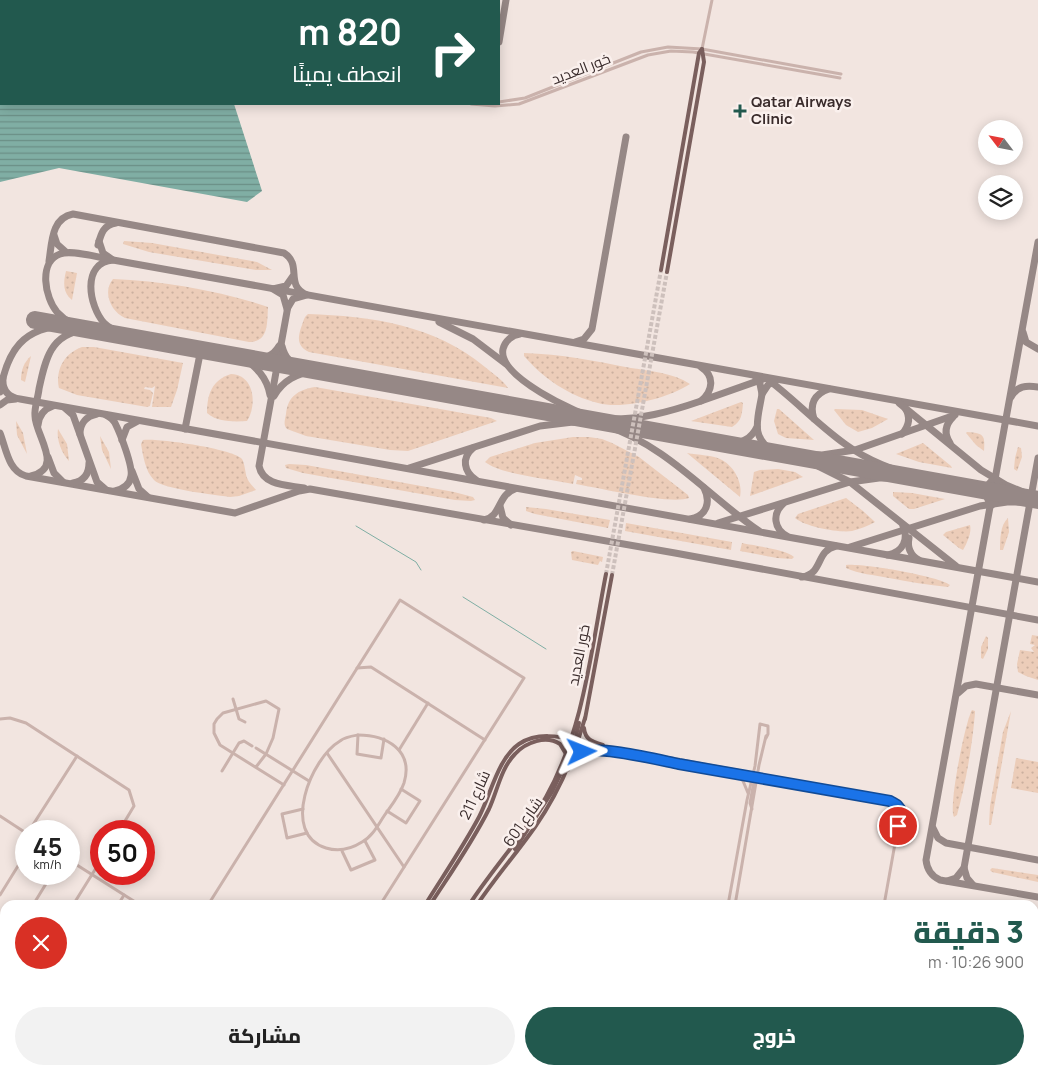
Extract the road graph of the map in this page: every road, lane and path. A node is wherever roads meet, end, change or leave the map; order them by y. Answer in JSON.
{"nodes":[{"id":1,"x":712,"y":0,"type":"edge"},
{"id":2,"x":702,"y":49,"type":"junction"},
{"id":3,"x":701,"y":54,"type":"junction"},
{"id":4,"x":500,"y":102,"type":"edge"},
{"id":5,"x":482,"y":105,"type":"edge"},
{"id":6,"x":661,"y":270,"type":"tunnel mouth"},
{"id":7,"x":667,"y":272,"type":"tunnel mouth"},
{"id":8,"x":606,"y":574,"type":"tunnel mouth"},
{"id":9,"x":612,"y":575,"type":"tunnel mouth"},
{"id":10,"x":357,"y":668,"type":"junction"},
{"id":11,"x":233,"y":699,"type":"dead end"},
{"id":12,"x":428,"y":704,"type":"junction"},
{"id":13,"x":236,"y":709,"type":"junction"},
{"id":14,"x":586,"y":718,"type":"junction"},
{"id":15,"x":0,"y":719,"type":"edge"},
{"id":16,"x":245,"y":722,"type":"dead end"},
{"id":17,"x":358,"y":734,"type":"junction"},
{"id":18,"x":758,"y":738,"type":"junction"},
{"id":19,"x":384,"y":739,"type":"junction"},
{"id":20,"x":766,"y":739,"type":"junction"},
{"id":21,"x":485,"y":740,"type":"junction"},
{"id":22,"x":575,"y":742,"type":"junction"},
{"id":23,"x":252,"y":746,"type":"dead end"},
{"id":24,"x":256,"y":748,"type":"dead end"},
{"id":25,"x":602,"y":748,"type":"junction"},
{"id":26,"x":399,"y":750,"type":"junction"},
{"id":27,"x":234,"y":752,"type":"junction"},
{"id":28,"x":327,"y":753,"type":"junction"},
{"id":29,"x":266,"y":754,"type":"junction"},
{"id":30,"x":77,"y":756,"type":"junction"},
{"id":31,"x":566,"y":756,"type":"junction"},
{"id":32,"x":256,"y":767,"type":"junction"},
{"id":33,"x":222,"y":771,"type":"dead end"},
{"id":34,"x":292,"y":771,"type":"junction"},
{"id":35,"x":735,"y":773,"type":"junction"},
{"id":36,"x":565,"y":774,"type":"junction"},
{"id":37,"x":755,"y":775,"type":"junction"},
{"id":38,"x":309,"y":781,"type":"junction"},
{"id":39,"x":284,"y":785,"type":"junction"},
{"id":40,"x":806,"y":787,"type":"junction"},
{"id":41,"x":839,"y":788,"type":"junction"},
{"id":42,"x":402,"y":789,"type":"junction"},
{"id":43,"x":748,"y":794,"type":"junction"},
{"id":44,"x":901,"y":808,"type":"junction"},
{"id":45,"x":303,"y":809,"type":"junction"},
{"id":46,"x":388,"y":811,"type":"junction"},
{"id":47,"x":0,"y":816,"type":"edge"},
{"id":48,"x":36,"y":820,"type":"edge"},
{"id":49,"x":126,"y":820,"type":"edge"},
{"id":50,"x":15,"y":826,"type":"edge"},
{"id":51,"x":377,"y":827,"type":"junction"},
{"id":52,"x":307,"y":833,"type":"junction"},
{"id":53,"x":364,"y":841,"type":"junction"},
{"id":54,"x":342,"y":851,"type":"junction"},
{"id":55,"x":511,"y":858,"type":"junction"},
{"id":56,"x":404,"y":867,"type":"junction"},
{"id":57,"x":15,"y":871,"type":"edge"},
{"id":58,"x":90,"y":878,"type":"edge"},
{"id":59,"x":45,"y":885,"type":"edge"},
{"id":60,"x":108,"y":885,"type":"edge"},
{"id":61,"x":0,"y":895,"type":"edge"},
{"id":62,"x":124,"y":895,"type":"junction"},
{"id":63,"x":36,"y":900,"type":"edge"},
{"id":64,"x":76,"y":900,"type":"edge"},
{"id":65,"x":121,"y":900,"type":"edge"},
{"id":66,"x":132,"y":900,"type":"edge"},
{"id":67,"x":211,"y":900,"type":"edge"},
{"id":68,"x":383,"y":900,"type":"edge"},
{"id":69,"x":428,"y":900,"type":"edge"},
{"id":70,"x":433,"y":900,"type":"edge"},
{"id":71,"x":473,"y":900,"type":"edge"},
{"id":72,"x":481,"y":900,"type":"edge"},
{"id":73,"x":729,"y":900,"type":"edge"},
{"id":74,"x":736,"y":900,"type":"edge"},
{"id":75,"x":885,"y":900,"type":"edge"}],
"edges":[{"from":1,"to":2,"type":"street"},
{"from":2,"to":3,"type":"main road"},
{"from":2,"to":3,"type":"street","name":"خور العديد"},
{"from":2,"to":4,"type":"street","name":"خور العديد"},
{"from":3,"to":5,"type":"street","name":"خور العديد"},
{"from":3,"to":6,"type":"main road"},
{"from":3,"to":7,"type":"main road"},
{"from":8,"to":22,"type":"main road","name":"خور العديد"},
{"from":9,"to":14,"type":"main road"},
{"from":10,"to":12,"type":"street"},
{"from":10,"to":21,"type":"street"},
{"from":10,"to":34,"type":"street"},
{"from":11,"to":13,"type":"street"},
{"from":12,"to":21,"type":"street"},
{"from":12,"to":26,"type":"street"},
{"from":13,"to":16,"type":"street"},
{"from":13,"to":27,"type":"street"},
{"from":13,"to":29,"type":"street"},
{"from":14,"to":22,"type":"main road"},
{"from":14,"to":25,"type":"main road"},
{"from":15,"to":30,"type":"street"},
{"from":17,"to":19,"type":"street"},
{"from":17,"to":19,"type":"street"},
{"from":17,"to":28,"type":"street"},
{"from":18,"to":20,"type":"street"},
{"from":18,"to":20,"type":"street"},
{"from":18,"to":37,"type":"street"},
{"from":19,"to":26,"type":"street"},
{"from":20,"to":37,"type":"street"},
{"from":21,"to":56,"type":"street"},
{"from":22,"to":25,"type":"street"},
{"from":22,"to":31,"type":"main road","name":"شارع 601"},
{"from":22,"to":36,"type":"main road","name":"شارع 601"},
{"from":22,"to":55,"type":"main road"},
{"from":22,"to":69,"type":"main road","name":"شارع 211"},
{"from":23,"to":27,"type":"street"},
{"from":24,"to":29,"type":"street"},
{"from":25,"to":35,"type":"street"},
{"from":25,"to":36,"type":"main road"},
{"from":25,"to":37,"type":"street"},
{"from":26,"to":42,"type":"street"},
{"from":27,"to":32,"type":"street"},
{"from":27,"to":33,"type":"street"},
{"from":28,"to":38,"type":"street"},
{"from":28,"to":51,"type":"street"},
{"from":29,"to":32,"type":"street"},
{"from":29,"to":34,"type":"street"},
{"from":30,"to":48,"type":"street"},
{"from":30,"to":49,"type":"street"},
{"from":31,"to":70,"type":"main road","name":"شارع 211"},
{"from":31,"to":71,"type":"main road","name":"شارع 601"},
{"from":32,"to":39,"type":"street"},
{"from":34,"to":38,"type":"street"},
{"from":34,"to":39,"type":"street"},
{"from":35,"to":37,"type":"street"},
{"from":35,"to":43,"type":"street"},
{"from":36,"to":55,"type":"main road","name":"شارع 601"},
{"from":37,"to":40,"type":"street"},
{"from":37,"to":41,"type":"street"},
{"from":37,"to":43,"type":"street"},
{"from":37,"to":74,"type":"street"},
{"from":38,"to":45,"type":"street"},
{"from":39,"to":67,"type":"street"},
{"from":40,"to":41,"type":"street"},
{"from":40,"to":44,"type":"street"},
{"from":41,"to":44,"type":"street"},
{"from":42,"to":46,"type":"street"},
{"from":42,"to":46,"type":"street"},
{"from":43,"to":73,"type":"street"},
{"from":44,"to":75,"type":"street"},
{"from":45,"to":52,"type":"street"},
{"from":45,"to":52,"type":"street"},
{"from":46,"to":51,"type":"street"},
{"from":47,"to":50,"type":"street"},
{"from":51,"to":53,"type":"street"},
{"from":51,"to":56,"type":"street"},
{"from":52,"to":54,"type":"street"},
{"from":53,"to":54,"type":"street"},
{"from":53,"to":54,"type":"street"},
{"from":55,"to":72,"type":"main road","name":"شارع 601"},
{"from":56,"to":68,"type":"street"},
{"from":57,"to":61,"type":"street"},
{"from":58,"to":64,"type":"street"},
{"from":59,"to":63,"type":"street"},
{"from":60,"to":62,"type":"street"},
{"from":62,"to":65,"type":"street"},
{"from":62,"to":66,"type":"street"}]}
